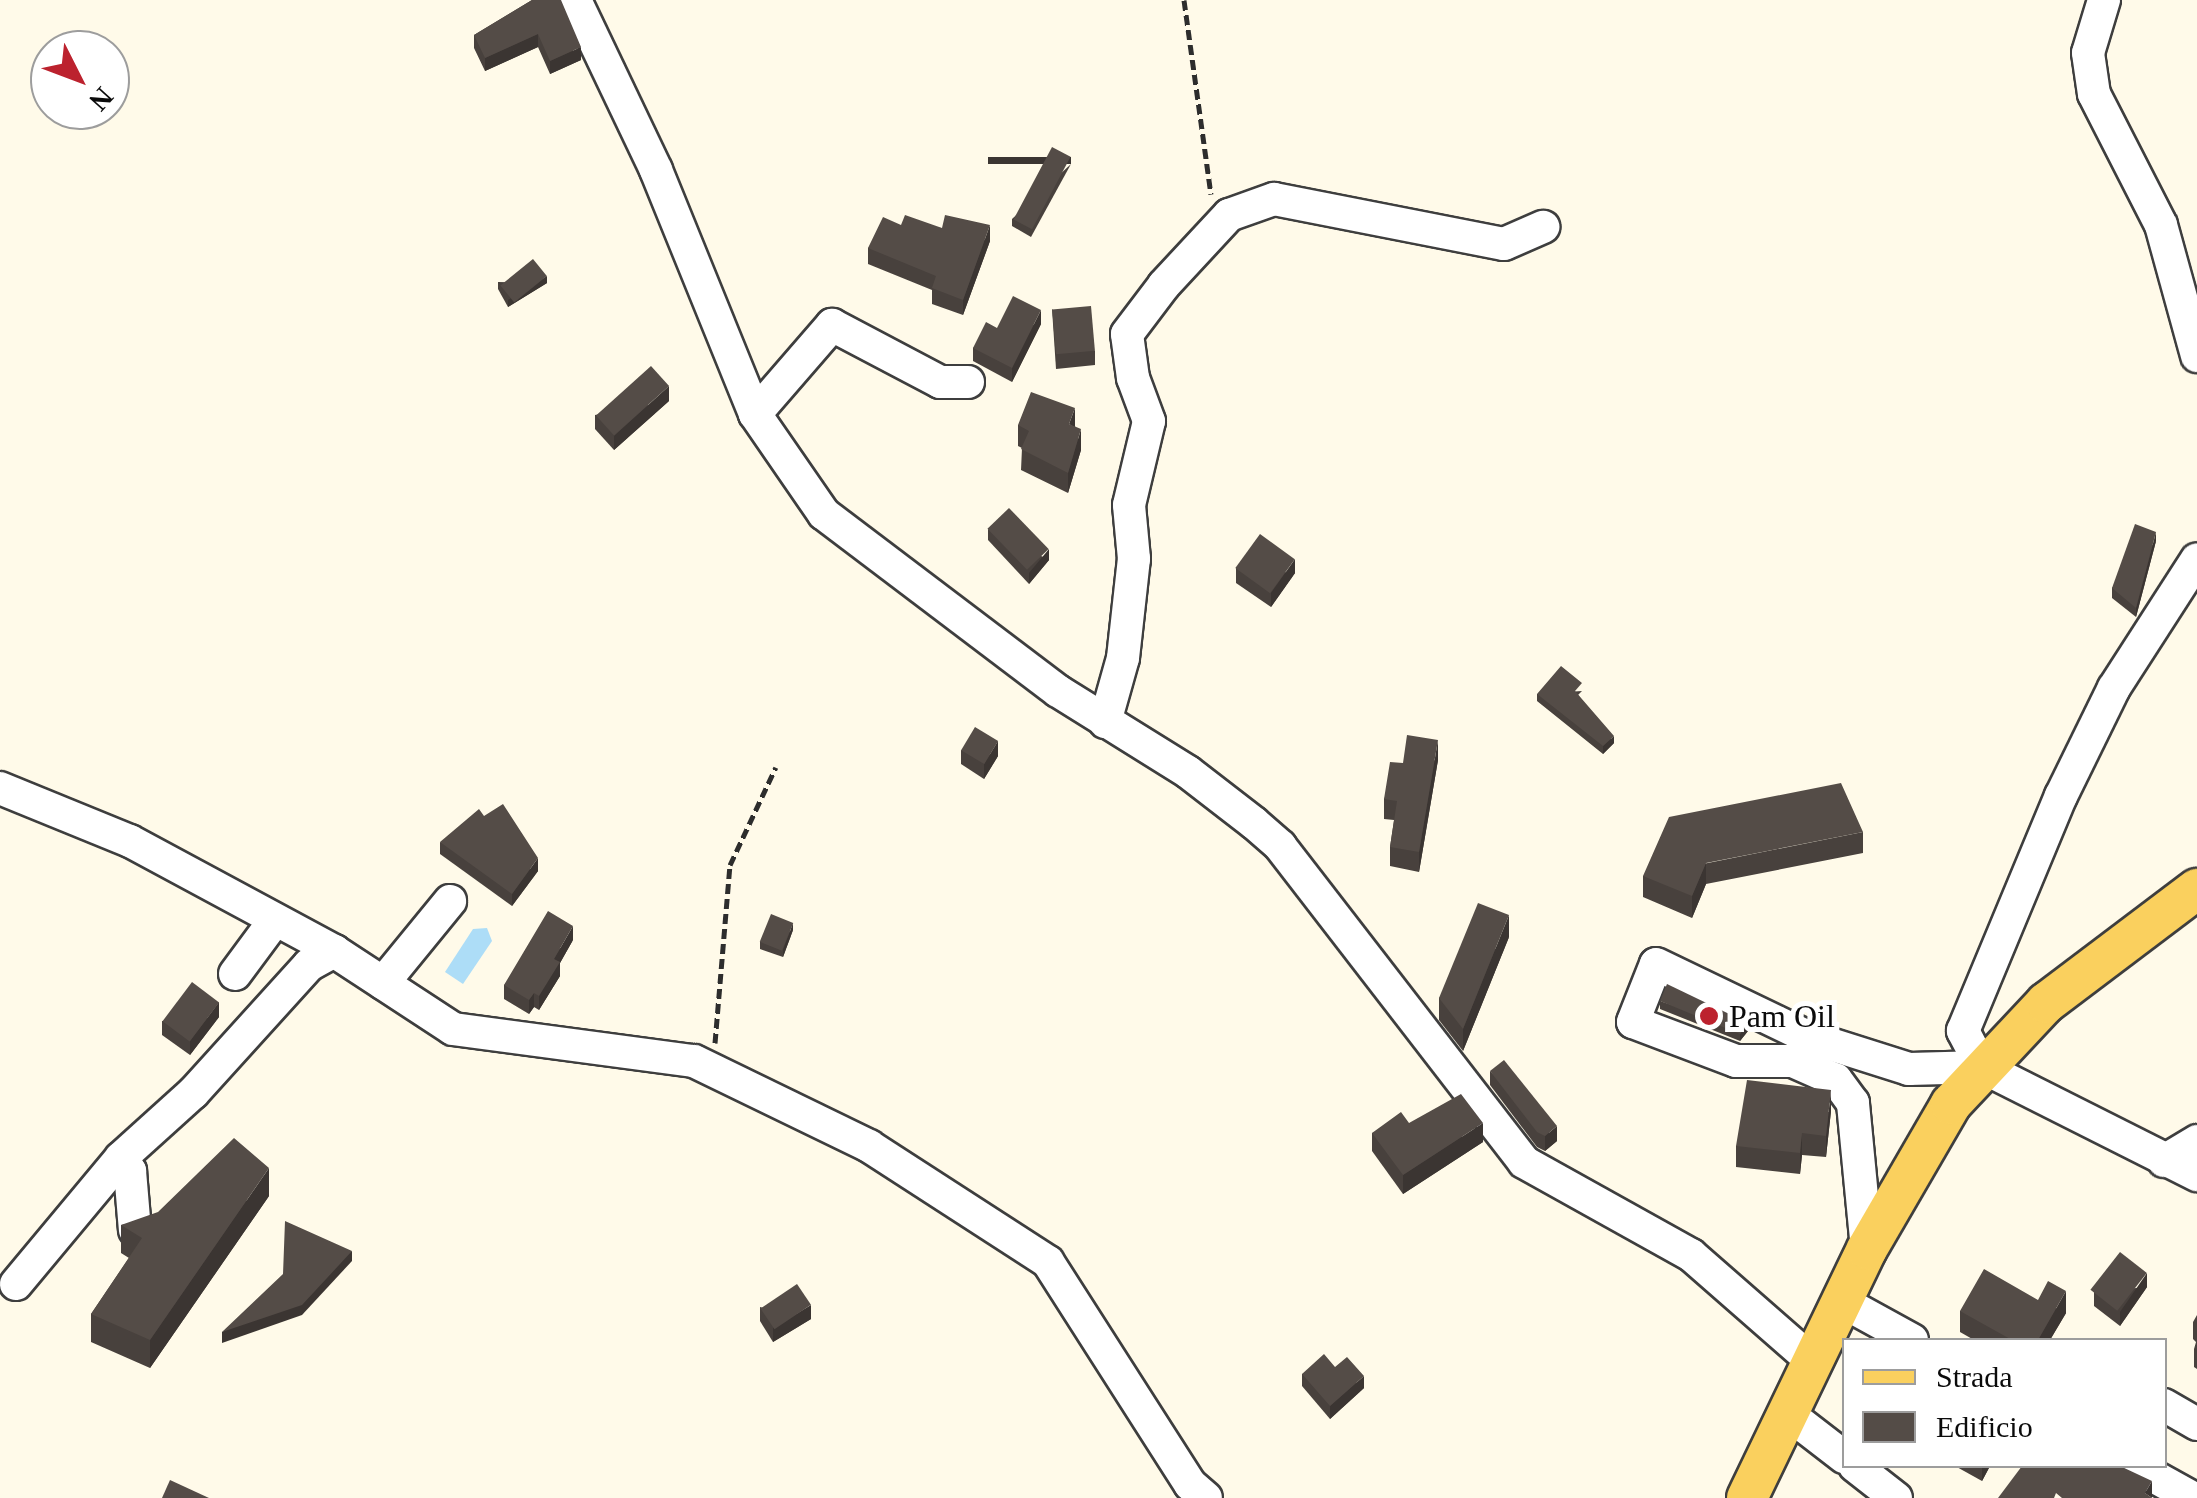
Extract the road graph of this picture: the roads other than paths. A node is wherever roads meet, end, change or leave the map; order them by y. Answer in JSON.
{"nodes":[{"id":1,"x":575,"y":0,"type":"edge"},
{"id":2,"x":2104,"y":0,"type":"edge"},
{"id":3,"x":1543,"y":227,"type":"dead end"},
{"id":4,"x":2197,"y":356,"type":"edge"},
{"id":5,"x":968,"y":382,"type":"dead end"},
{"id":6,"x":755,"y":414,"type":"junction"},
{"id":7,"x":2197,"y":559,"type":"edge"},
{"id":8,"x":1105,"y":722,"type":"junction"},
{"id":9,"x":0,"y":788,"type":"edge"},
{"id":10,"x":2197,"y":889,"type":"edge"},
{"id":11,"x":450,"y":901,"type":"dead end"},
{"id":12,"x":276,"y":920,"type":"junction"},
{"id":13,"x":334,"y":951,"type":"junction"},
{"id":14,"x":235,"y":974,"type":"dead end"},
{"id":15,"x":382,"y":984,"type":"junction"},
{"id":16,"x":1892,"y":1064,"type":"junction"},
{"id":17,"x":1982,"y":1068,"type":"junction"},
{"id":18,"x":1853,"y":1103,"type":"junction"},
{"id":19,"x":2197,"y":1141,"type":"edge"},
{"id":20,"x":1857,"y":1146,"type":"junction"},
{"id":21,"x":122,"y":1158,"type":"junction"},
{"id":22,"x":2164,"y":1161,"type":"junction"},
{"id":23,"x":1910,"y":1167,"type":"junction"},
{"id":24,"x":2197,"y":1175,"type":"edge"},
{"id":25,"x":135,"y":1230,"type":"edge"},
{"id":26,"x":1867,"y":1250,"type":"junction"},
{"id":27,"x":16,"y":1284,"type":"dead end"},
{"id":28,"x":1841,"y":1301,"type":"junction"},
{"id":29,"x":1908,"y":1338,"type":"edge"},
{"id":30,"x":1812,"y":1362,"type":"junction"},
{"id":31,"x":2167,"y":1406,"type":"edge"},
{"id":32,"x":1787,"y":1413,"type":"junction"},
{"id":33,"x":2197,"y":1424,"type":"edge"},
{"id":34,"x":1842,"y":1456,"type":"edge"},
{"id":35,"x":1858,"y":1468,"type":"edge"},
{"id":36,"x":2140,"y":1468,"type":"edge"},
{"id":37,"x":1888,"y":1488,"type":"edge"},
{"id":38,"x":2188,"y":1489,"type":"edge"},
{"id":39,"x":1206,"y":1498,"type":"edge"},
{"id":40,"x":1747,"y":1498,"type":"edge"}],
"edges":[{"from":1,"to":6,"type":"street"},
{"from":2,"to":4,"type":"street"},
{"from":3,"to":8,"type":"street"},
{"from":5,"to":6,"type":"street"},
{"from":6,"to":8,"type":"street"},
{"from":7,"to":17,"type":"street"},
{"from":8,"to":30,"type":"street"},
{"from":9,"to":12,"type":"street"},
{"from":10,"to":17,"type":"main road"},
{"from":11,"to":15,"type":"street"},
{"from":12,"to":13,"type":"street"},
{"from":12,"to":14,"type":"street"},
{"from":13,"to":15,"type":"street"},
{"from":13,"to":21,"type":"street"},
{"from":15,"to":39,"type":"street"},
{"from":16,"to":17,"type":"street"},
{"from":16,"to":18,"type":"street"},
{"from":16,"to":18,"type":"street"},
{"from":17,"to":22,"type":"street"},
{"from":17,"to":23,"type":"main road"},
{"from":18,"to":20,"type":"street"},
{"from":19,"to":22,"type":"street"},
{"from":20,"to":23,"type":"street"},
{"from":20,"to":26,"type":"street"},
{"from":21,"to":25,"type":"street"},
{"from":21,"to":27,"type":"street"},
{"from":22,"to":24,"type":"street"},
{"from":23,"to":26,"type":"main road"},
{"from":26,"to":28,"type":"main road"},
{"from":28,"to":29,"type":"street"},
{"from":28,"to":30,"type":"main road"},
{"from":30,"to":32,"type":"main road"},
{"from":31,"to":33,"type":"street"},
{"from":32,"to":34,"type":"street"},
{"from":32,"to":40,"type":"main road"},
{"from":35,"to":37,"type":"street"},
{"from":36,"to":38,"type":"street"}]}
